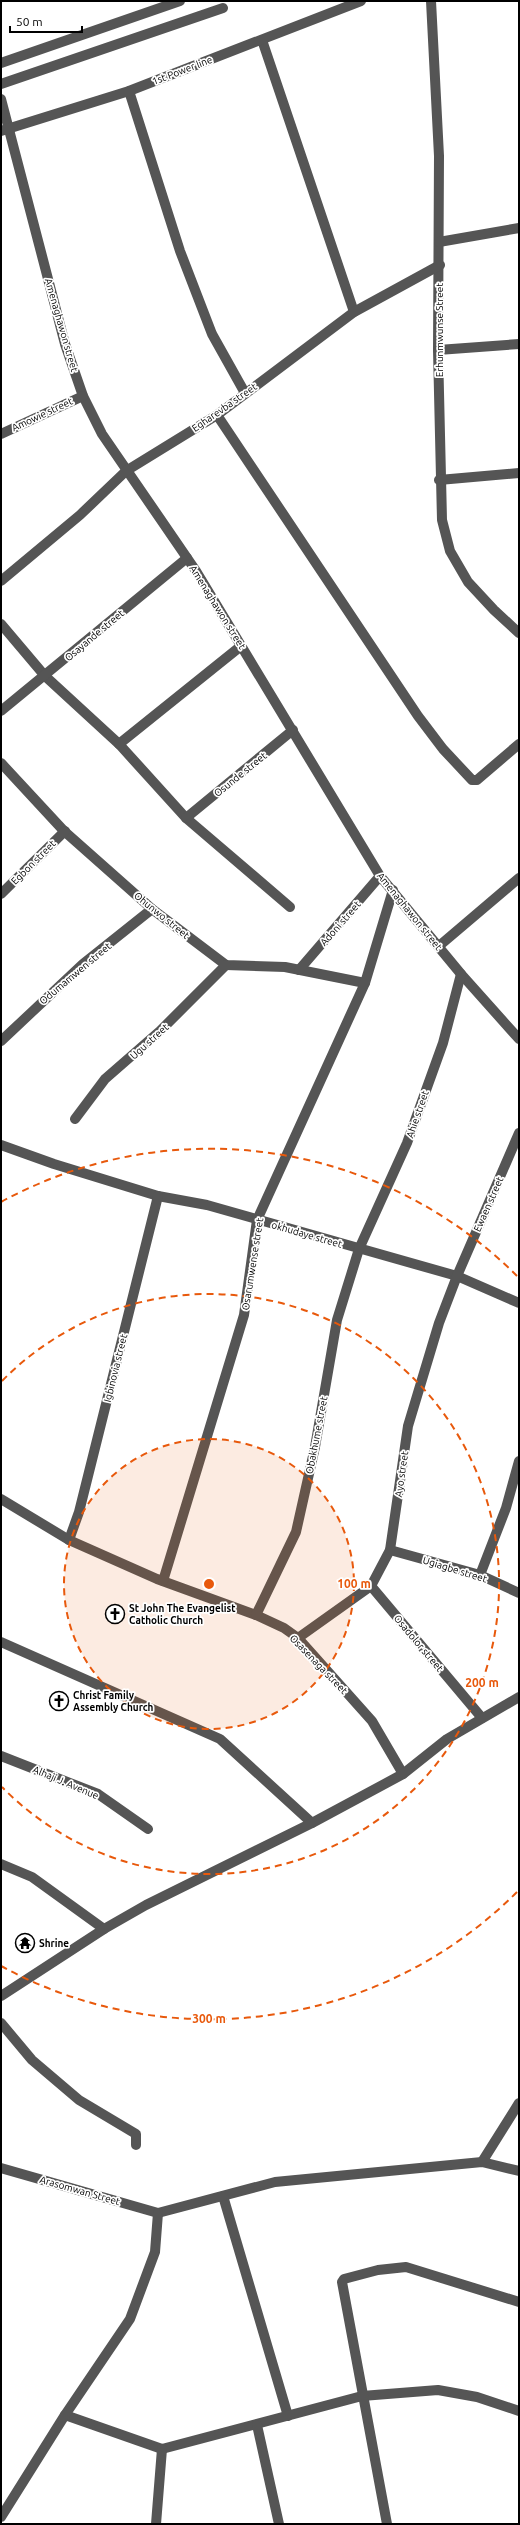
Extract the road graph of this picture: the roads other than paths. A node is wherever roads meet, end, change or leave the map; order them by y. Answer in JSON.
{"nodes":[{"id":1,"x":180,"y":1,"type":"edge"},
{"id":2,"x":360,"y":1,"type":"edge"},
{"id":3,"x":432,"y":1,"type":"edge"},
{"id":4,"x":223,"y":8,"type":"dead end"},
{"id":5,"x":262,"y":40,"type":"junction"},
{"id":6,"x":1,"y":63,"type":"edge"},
{"id":7,"x":1,"y":84,"type":"edge"},
{"id":8,"x":129,"y":91,"type":"junction"},
{"id":9,"x":1,"y":98,"type":"edge"},
{"id":10,"x":5,"y":129,"type":"edge"},
{"id":11,"x":519,"y":228,"type":"edge"},
{"id":12,"x":439,"y":242,"type":"junction"},
{"id":13,"x":440,"y":265,"type":"junction"},
{"id":14,"x":354,"y":312,"type":"junction"},
{"id":15,"x":519,"y":344,"type":"edge"},
{"id":16,"x":438,"y":350,"type":"junction"},
{"id":17,"x":245,"y":393,"type":"junction"},
{"id":18,"x":83,"y":396,"type":"junction"},
{"id":19,"x":217,"y":414,"type":"junction"},
{"id":20,"x":1,"y":422,"type":"edge"},
{"id":21,"x":2,"y":433,"type":"edge"},
{"id":22,"x":126,"y":471,"type":"junction"},
{"id":23,"x":519,"y":473,"type":"edge"},
{"id":24,"x":439,"y":480,"type":"junction"},
{"id":25,"x":187,"y":558,"type":"junction"},
{"id":26,"x":1,"y":581,"type":"edge"},
{"id":27,"x":1,"y":624,"type":"edge"},
{"id":28,"x":519,"y":633,"type":"edge"},
{"id":29,"x":241,"y":646,"type":"junction"},
{"id":30,"x":45,"y":676,"type":"junction"},
{"id":31,"x":1,"y":711,"type":"edge"},
{"id":32,"x":293,"y":730,"type":"junction"},
{"id":33,"x":119,"y":744,"type":"junction"},
{"id":34,"x":519,"y":744,"type":"edge"},
{"id":35,"x":1,"y":763,"type":"edge"},
{"id":36,"x":186,"y":818,"type":"junction"},
{"id":37,"x":65,"y":831,"type":"junction"},
{"id":38,"x":380,"y":876,"type":"junction"},
{"id":39,"x":519,"y":878,"type":"edge"},
{"id":40,"x":393,"y":890,"type":"junction"},
{"id":41,"x":1,"y":894,"type":"edge"},
{"id":42,"x":290,"y":907,"type":"dead end"},
{"id":43,"x":152,"y":909,"type":"junction"},
{"id":44,"x":439,"y":946,"type":"junction"},
{"id":45,"x":226,"y":965,"type":"junction"},
{"id":46,"x":299,"y":970,"type":"junction"},
{"id":47,"x":461,"y":974,"type":"junction"},
{"id":48,"x":365,"y":983,"type":"junction"},
{"id":49,"x":519,"y":1039,"type":"edge"},
{"id":50,"x":1,"y":1041,"type":"edge"},
{"id":51,"x":75,"y":1119,"type":"dead end"},
{"id":52,"x":519,"y":1133,"type":"edge"},
{"id":53,"x":1,"y":1145,"type":"edge"},
{"id":54,"x":158,"y":1196,"type":"junction"},
{"id":55,"x":257,"y":1220,"type":"junction"},
{"id":56,"x":359,"y":1249,"type":"junction"},
{"id":57,"x":457,"y":1276,"type":"junction"},
{"id":58,"x":519,"y":1303,"type":"edge"},
{"id":59,"x":519,"y":1461,"type":"edge"},
{"id":60,"x":1,"y":1499,"type":"edge"},
{"id":61,"x":69,"y":1540,"type":"junction"},
{"id":62,"x":390,"y":1550,"type":"junction"},
{"id":63,"x":480,"y":1575,"type":"junction"},
{"id":64,"x":163,"y":1581,"type":"junction"},
{"id":65,"x":372,"y":1586,"type":"junction"},
{"id":66,"x":519,"y":1593,"type":"edge"},
{"id":67,"x":256,"y":1616,"type":"junction"},
{"id":68,"x":298,"y":1638,"type":"junction"},
{"id":69,"x":1,"y":1642,"type":"edge"},
{"id":70,"x":519,"y":1697,"type":"edge"},
{"id":71,"x":482,"y":1718,"type":"junction"},
{"id":72,"x":1,"y":1756,"type":"edge"},
{"id":73,"x":403,"y":1774,"type":"junction"},
{"id":74,"x":312,"y":1823,"type":"junction"},
{"id":75,"x":148,"y":1829,"type":"dead end"},
{"id":76,"x":1,"y":1864,"type":"edge"},
{"id":77,"x":104,"y":1929,"type":"junction"},
{"id":78,"x":1,"y":1996,"type":"edge"},
{"id":79,"x":1,"y":2023,"type":"edge"},
{"id":80,"x":519,"y":2103,"type":"edge"},
{"id":81,"x":136,"y":2145,"type":"dead end"},
{"id":82,"x":482,"y":2162,"type":"junction"},
{"id":83,"x":1,"y":2168,"type":"edge"},
{"id":84,"x":519,"y":2171,"type":"edge"},
{"id":85,"x":223,"y":2196,"type":"junction"},
{"id":86,"x":158,"y":2213,"type":"junction"},
{"id":87,"x":519,"y":2302,"type":"edge"},
{"id":88,"x":362,"y":2396,"type":"junction"},
{"id":89,"x":519,"y":2411,"type":"edge"},
{"id":90,"x":65,"y":2415,"type":"junction"},
{"id":91,"x":288,"y":2416,"type":"junction"},
{"id":92,"x":257,"y":2425,"type":"junction"},
{"id":93,"x":162,"y":2449,"type":"junction"},
{"id":94,"x":1,"y":2517,"type":"edge"},
{"id":95,"x":156,"y":2524,"type":"edge"},
{"id":96,"x":279,"y":2524,"type":"edge"},
{"id":97,"x":386,"y":2524,"type":"edge"}],
"edges":[{"from":1,"to":6,"type":"street"},
{"from":2,"to":5,"type":"street","name":"1st Power line"},
{"from":3,"to":12,"type":"street","name":"Erhunmwunse Street"},
{"from":4,"to":7,"type":"street"},
{"from":5,"to":8,"type":"street","name":"1st Power line"},
{"from":5,"to":14,"type":"street"},
{"from":8,"to":10,"type":"street","name":"1st Power line"},
{"from":8,"to":17,"type":"street"},
{"from":9,"to":10,"type":"street","name":"Amenaghawon street"},
{"from":10,"to":18,"type":"street","name":"Amenaghawon street"},
{"from":11,"to":12,"type":"street"},
{"from":12,"to":13,"type":"street","name":"Erhunmwunse Street"},
{"from":13,"to":14,"type":"street","name":"Egharevba street"},
{"from":13,"to":16,"type":"street","name":"Erhunmwunse Street"},
{"from":14,"to":17,"type":"street","name":"Egharevba street"},
{"from":15,"to":16,"type":"street"},
{"from":16,"to":24,"type":"street","name":"Erhunmwunse Street"},
{"from":17,"to":19,"type":"street","name":"Egharevba street"},
{"from":18,"to":21,"type":"street","name":"Amowie street"},
{"from":18,"to":22,"type":"street","name":"Amenaghawon street"},
{"from":19,"to":22,"type":"street","name":"Egharevba street"},
{"from":19,"to":34,"type":"street"},
{"from":20,"to":21,"type":"street"},
{"from":22,"to":25,"type":"street","name":"Amenaghawon street"},
{"from":22,"to":26,"type":"street","name":"Egharevba street"},
{"from":23,"to":24,"type":"street"},
{"from":24,"to":28,"type":"street","name":"Erhunmwunse Street"},
{"from":25,"to":29,"type":"street","name":"Amenaghawon street"},
{"from":25,"to":30,"type":"street","name":"Osayande street"},
{"from":27,"to":30,"type":"street"},
{"from":29,"to":32,"type":"street","name":"Amenaghawon street"},
{"from":29,"to":33,"type":"street"},
{"from":30,"to":31,"type":"street","name":"Osayande street"},
{"from":30,"to":33,"type":"street"},
{"from":32,"to":36,"type":"street","name":"Osunde street"},
{"from":32,"to":38,"type":"street","name":"Amenaghawon street"},
{"from":33,"to":36,"type":"street"},
{"from":35,"to":37,"type":"street","name":"Ohunwo street"},
{"from":36,"to":42,"type":"street"},
{"from":37,"to":41,"type":"street","name":"Egbon street"},
{"from":37,"to":43,"type":"street","name":"Ohunwo street"},
{"from":38,"to":40,"type":"street","name":"Amenaghawon street"},
{"from":38,"to":46,"type":"street","name":"Adoni street"},
{"from":39,"to":44,"type":"street"},
{"from":40,"to":44,"type":"street","name":"Amenaghawon street"},
{"from":40,"to":48,"type":"street","name":"Osarumwense street"},
{"from":43,"to":45,"type":"street","name":"Ohunwo street"},
{"from":43,"to":50,"type":"street","name":"Odumamwen street"},
{"from":44,"to":47,"type":"street","name":"Amenaghawon street"},
{"from":45,"to":46,"type":"street"},
{"from":45,"to":51,"type":"street","name":"Ugu street"},
{"from":46,"to":48,"type":"street"},
{"from":47,"to":49,"type":"street","name":"Amenaghawon street"},
{"from":47,"to":56,"type":"street","name":"Ahie street"},
{"from":48,"to":55,"type":"street","name":"Osarumwense street"},
{"from":52,"to":57,"type":"street","name":"Ewaen street"},
{"from":53,"to":54,"type":"street","name":"okhudaye street"},
{"from":54,"to":55,"type":"street","name":"okhudaye street"},
{"from":54,"to":61,"type":"street","name":"Igbinovia street"},
{"from":55,"to":56,"type":"street","name":"okhudaye street"},
{"from":55,"to":64,"type":"street","name":"Osarumwense street"},
{"from":56,"to":57,"type":"street","name":"okhudaye street"},
{"from":56,"to":67,"type":"street","name":"Obakhume street"},
{"from":57,"to":58,"type":"street","name":"okhudaye street"},
{"from":57,"to":62,"type":"street","name":"Ayo street"},
{"from":59,"to":63,"type":"street"},
{"from":60,"to":61,"type":"street","name":"Osasenaga street"},
{"from":61,"to":64,"type":"street","name":"Osasenaga street"},
{"from":62,"to":63,"type":"street","name":"Ugiagbe street"},
{"from":62,"to":65,"type":"street","name":"Ayo street"},
{"from":63,"to":66,"type":"street","name":"Ugiagbe street"},
{"from":64,"to":67,"type":"street","name":"Osasenaga street"},
{"from":65,"to":68,"type":"street","name":"Ayo street"},
{"from":65,"to":71,"type":"street","name":"Osadolor street"},
{"from":67,"to":68,"type":"street","name":"Osasenaga street"},
{"from":68,"to":73,"type":"street","name":"Osasenaga street"},
{"from":69,"to":74,"type":"street"},
{"from":70,"to":71,"type":"street"},
{"from":71,"to":73,"type":"street"},
{"from":72,"to":75,"type":"street","name":"Alhaji J. Avenue"},
{"from":73,"to":74,"type":"street"},
{"from":74,"to":77,"type":"street"},
{"from":76,"to":77,"type":"street"},
{"from":77,"to":78,"type":"street"},
{"from":79,"to":81,"type":"street"},
{"from":80,"to":82,"type":"street"},
{"from":82,"to":84,"type":"street"},
{"from":82,"to":85,"type":"street"},
{"from":83,"to":86,"type":"street","name":"Arasomwan Street"},
{"from":85,"to":86,"type":"street"},
{"from":85,"to":91,"type":"street"},
{"from":86,"to":90,"type":"street"},
{"from":87,"to":88,"type":"street"},
{"from":88,"to":89,"type":"street"},
{"from":88,"to":91,"type":"street"},
{"from":88,"to":97,"type":"street"},
{"from":90,"to":93,"type":"street"},
{"from":90,"to":94,"type":"street"},
{"from":91,"to":92,"type":"street"},
{"from":92,"to":93,"type":"street"},
{"from":92,"to":96,"type":"street"},
{"from":93,"to":95,"type":"street"}]}
